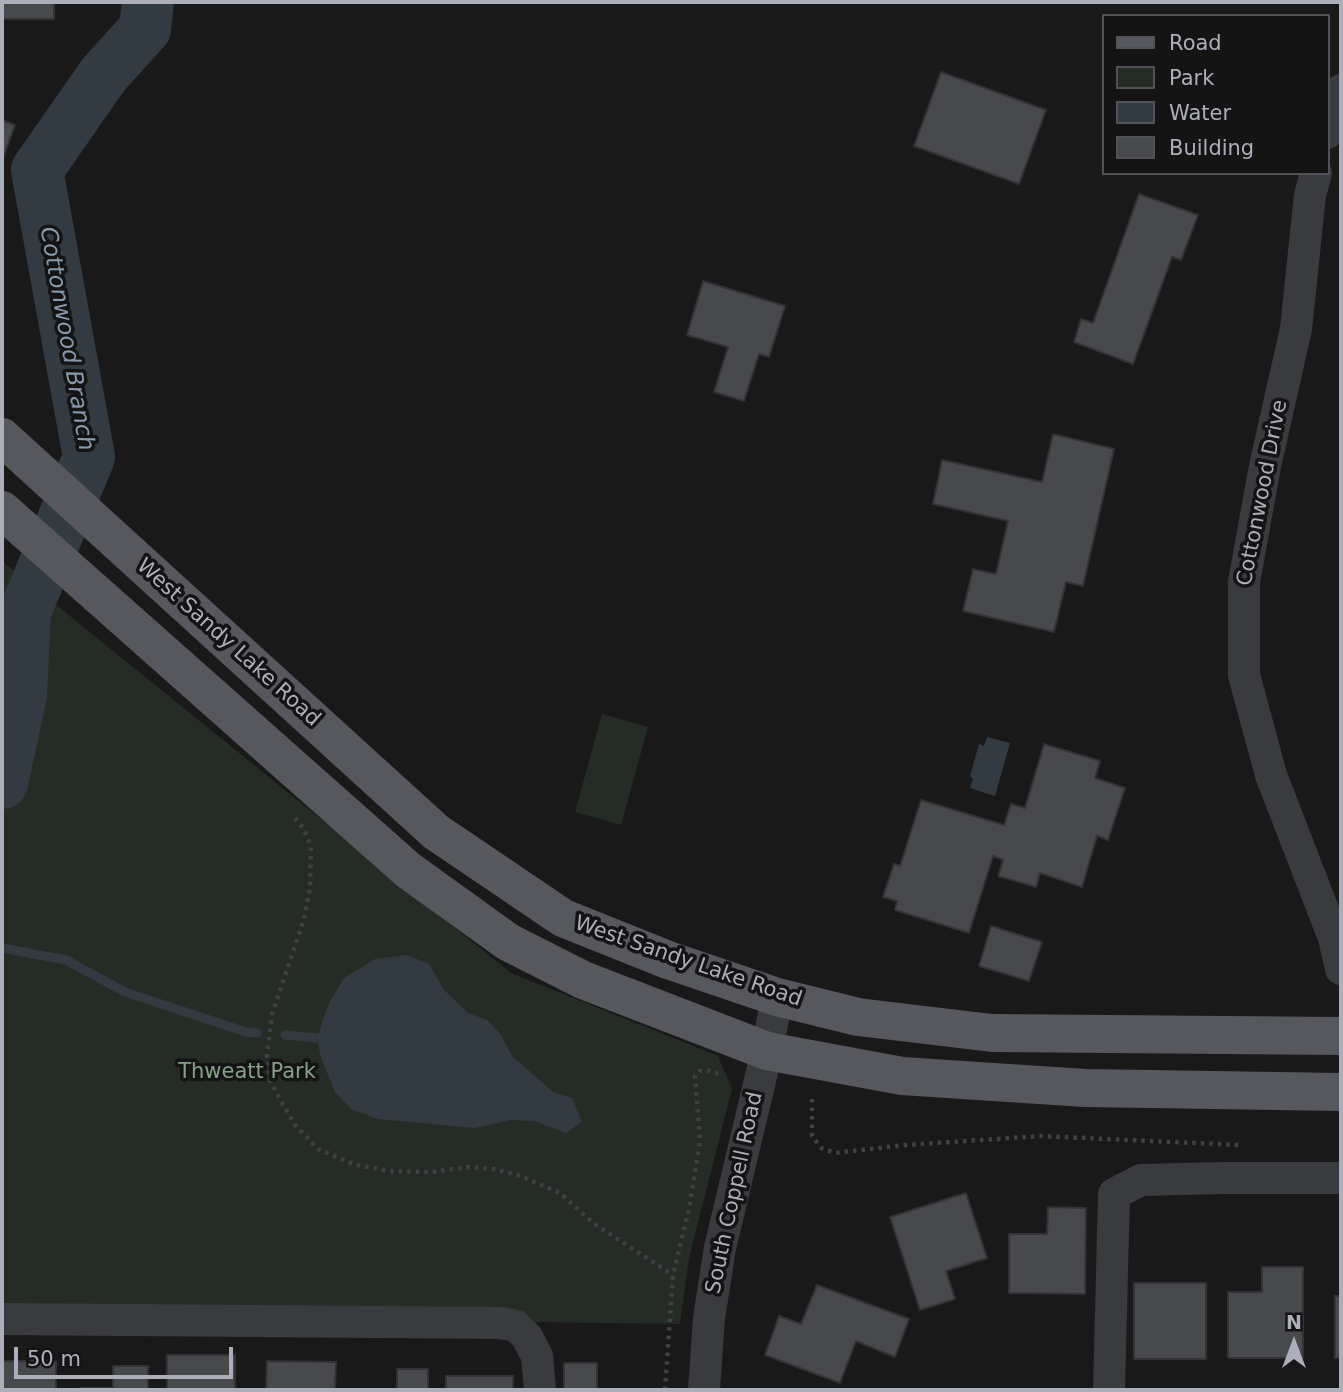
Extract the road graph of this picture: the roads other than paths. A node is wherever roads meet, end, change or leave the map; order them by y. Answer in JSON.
{"nodes":[{"id":1,"x":1341,"y":90,"type":"edge"},
{"id":2,"x":1329,"y":125,"type":"edge"},
{"id":3,"x":1315,"y":175,"type":"edge"},
{"id":4,"x":2,"y":436,"type":"edge"},
{"id":5,"x":2,"y":510,"type":"edge"},
{"id":6,"x":1341,"y":969,"type":"edge"},
{"id":7,"x":777,"y":998,"type":"junction"},
{"id":8,"x":1341,"y":1036,"type":"edge"},
{"id":9,"x":767,"y":1051,"type":"junction"},
{"id":10,"x":1341,"y":1092,"type":"edge"},
{"id":11,"x":1341,"y":1178,"type":"edge"},
{"id":12,"x":2,"y":1319,"type":"edge"},
{"id":13,"x":540,"y":1390,"type":"edge"},
{"id":14,"x":704,"y":1390,"type":"edge"},
{"id":15,"x":1109,"y":1390,"type":"edge"}],
"edges":[{"from":1,"to":2,"type":"street"},
{"from":3,"to":6,"type":"street","name":"Cottonwood Drive"},
{"from":4,"to":7,"type":"main road","name":"West Sandy Lake Road"},
{"from":5,"to":9,"type":"main road"},
{"from":7,"to":8,"type":"main road","name":"West Sandy Lake Road"},
{"from":7,"to":9,"type":"street","name":"South Coppell Road"},
{"from":9,"to":10,"type":"main road"},
{"from":9,"to":14,"type":"street","name":"South Coppell Road"},
{"from":11,"to":15,"type":"street"},
{"from":12,"to":13,"type":"street"}]}
